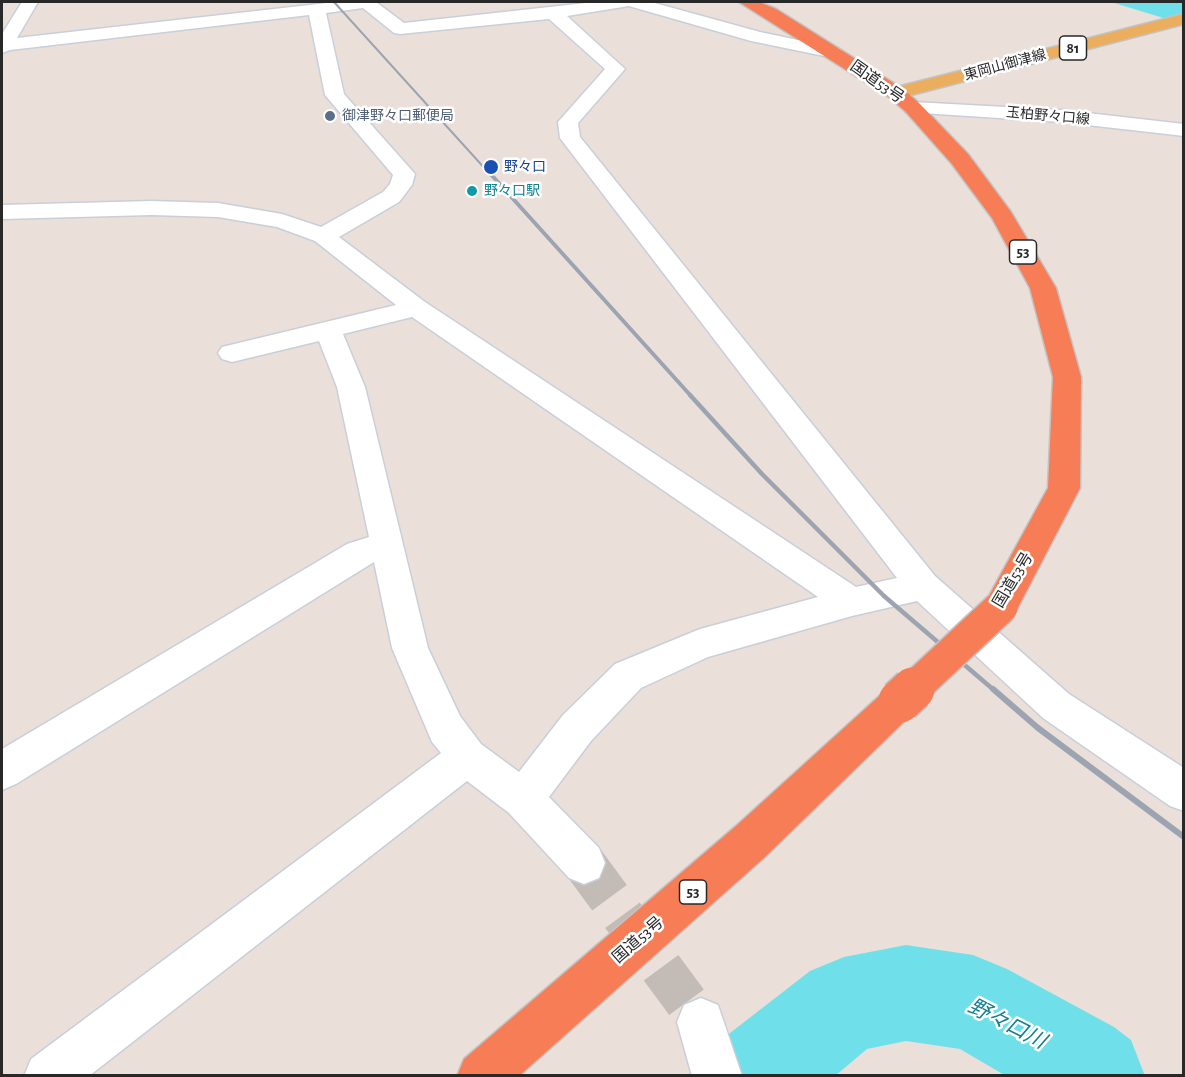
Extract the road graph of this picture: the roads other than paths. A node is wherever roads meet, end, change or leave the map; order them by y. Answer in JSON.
{"nodes":[{"id":1,"x":30,"y":2,"type":"edge"},
{"id":2,"x":625,"y":2,"type":"edge"},
{"id":3,"x":634,"y":2,"type":"edge"},
{"id":4,"x":747,"y":2,"type":"edge"},
{"id":5,"x":316,"y":8,"type":"junction"},
{"id":6,"x":553,"y":13,"type":"junction"},
{"id":7,"x":1184,"y":19,"type":"edge"},
{"id":8,"x":5,"y":39,"type":"edge"},
{"id":9,"x":834,"y":53,"type":"junction"},
{"id":10,"x":905,"y":100,"type":"junction"},
{"id":11,"x":1184,"y":130,"type":"edge"},
{"id":12,"x":2,"y":212,"type":"edge"},
{"id":13,"x":323,"y":236,"type":"junction"},
{"id":14,"x":416,"y":308,"type":"junction"},
{"id":15,"x":328,"y":330,"type":"junction"},
{"id":16,"x":232,"y":353,"type":"dead end"},
{"id":17,"x":385,"y":546,"type":"junction"},
{"id":18,"x":923,"y":586,"type":"junction"},
{"id":19,"x":852,"y":602,"type":"junction"},
{"id":20,"x":467,"y":757,"type":"junction"},
{"id":21,"x":2,"y":771,"type":"edge"},
{"id":22,"x":1184,"y":792,"type":"edge"},
{"id":23,"x":523,"y":799,"type":"junction"},
{"id":24,"x":584,"y":863,"type":"tunnel mouth"},
{"id":25,"x":48,"y":1076,"type":"edge"},
{"id":26,"x":481,"y":1076,"type":"edge"}],
"edges":[{"from":1,"to":8,"type":"street"},
{"from":2,"to":6,"type":"street"},
{"from":3,"to":9,"type":"street"},
{"from":4,"to":9,"type":"highway","name":"国道53号","number":"53"},
{"from":5,"to":6,"type":"street"},
{"from":5,"to":8,"type":"street"},
{"from":5,"to":13,"type":"street"},
{"from":6,"to":18,"type":"street"},
{"from":7,"to":10,"type":"main road","name":"東岡山御津線","number":"81"},
{"from":9,"to":10,"type":"highway","name":"国道53号","number":"53"},
{"from":10,"to":11,"type":"street","name":"玉柏野々口線"},
{"from":10,"to":26,"type":"highway","name":"国道53号","number":"53","bridge":true},
{"from":12,"to":13,"type":"street"},
{"from":13,"to":14,"type":"street"},
{"from":14,"to":15,"type":"street"},
{"from":14,"to":19,"type":"street"},
{"from":15,"to":16,"type":"street"},
{"from":15,"to":17,"type":"street"},
{"from":17,"to":20,"type":"street"},
{"from":17,"to":21,"type":"street"},
{"from":18,"to":19,"type":"street"},
{"from":18,"to":22,"type":"street"},
{"from":19,"to":23,"type":"street"},
{"from":20,"to":23,"type":"street"},
{"from":20,"to":25,"type":"street"},
{"from":23,"to":24,"type":"street"}]}
